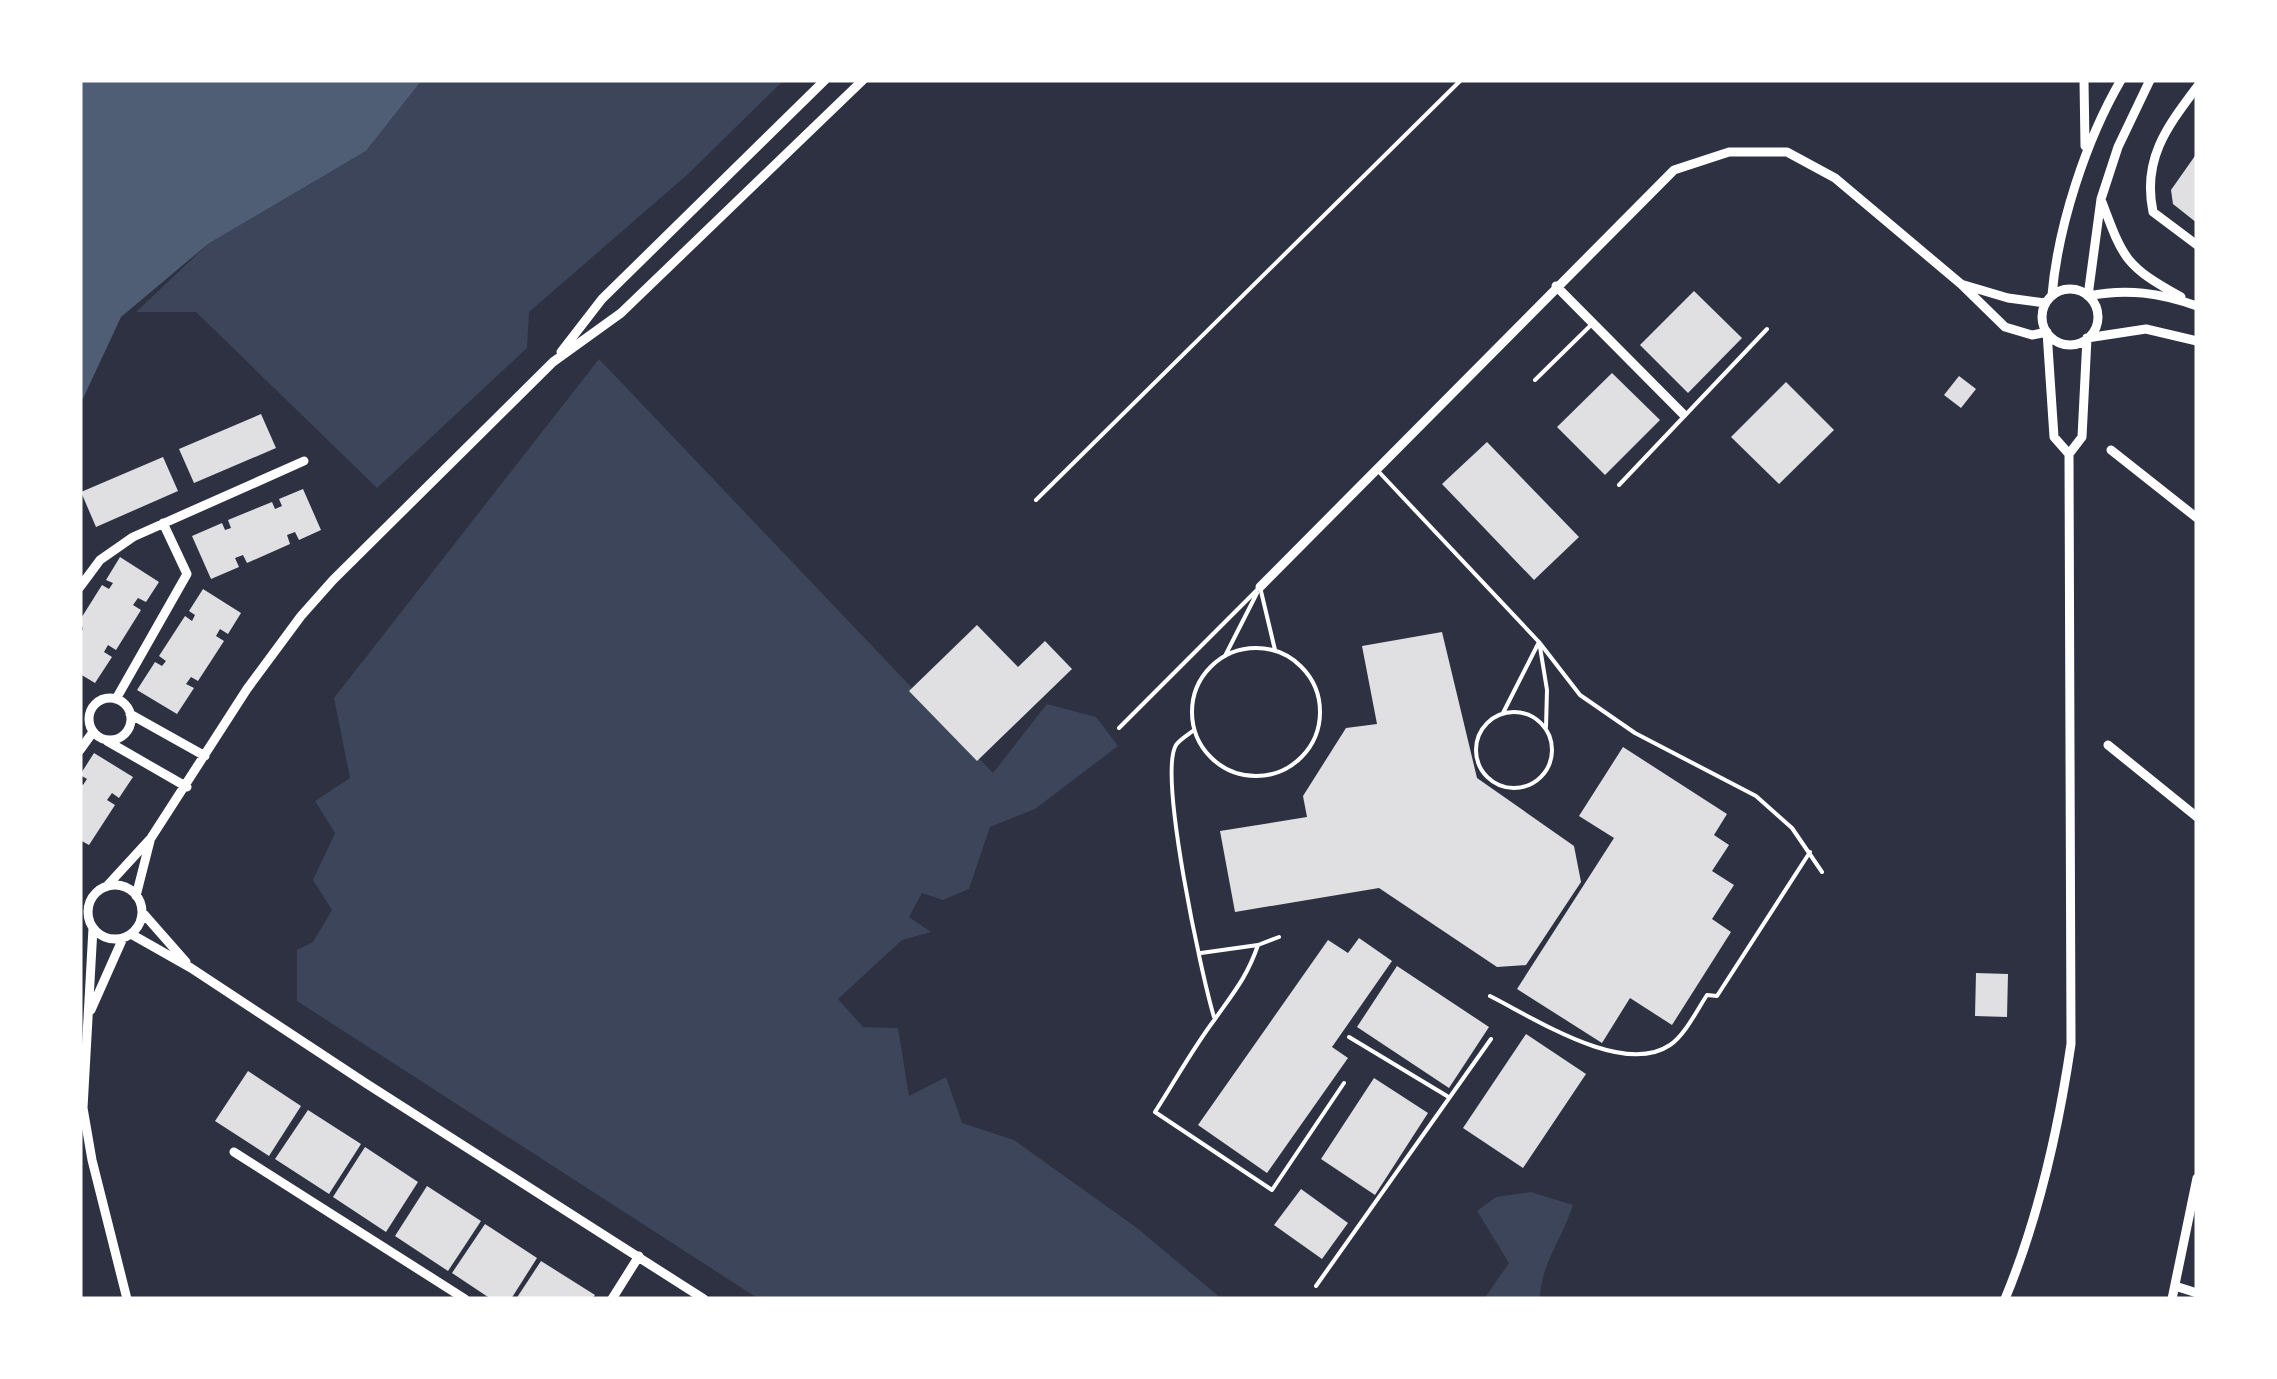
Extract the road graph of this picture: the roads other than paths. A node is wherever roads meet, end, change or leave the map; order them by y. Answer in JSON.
{"nodes":[{"id":1,"x":825,"y":80,"type":"edge"},
{"id":2,"x":863,"y":80,"type":"edge"},
{"id":3,"x":1460,"y":80,"type":"edge"},
{"id":4,"x":2084,"y":80,"type":"edge"},
{"id":5,"x":2121,"y":80,"type":"edge"},
{"id":6,"x":2150,"y":80,"type":"edge"},
{"id":7,"x":2197,"y":86,"type":"edge"},
{"id":8,"x":2085,"y":153,"type":"junction"},
{"id":9,"x":2102,"y":199,"type":"junction"},
{"id":10,"x":2197,"y":245,"type":"edge"},
{"id":11,"x":1961,"y":284,"type":"junction"},
{"id":12,"x":1556,"y":286,"type":"junction"},
{"id":13,"x":2088,"y":296,"type":"junction"},
{"id":14,"x":2049,"y":299,"type":"junction"},
{"id":15,"x":2196,"y":306,"type":"edge"},
{"id":16,"x":1594,"y":323,"type":"junction"},
{"id":17,"x":1767,"y":329,"type":"dead end"},
{"id":18,"x":2046,"y":332,"type":"junction"},
{"id":19,"x":2087,"y":338,"type":"junction"},
{"id":20,"x":2197,"y":341,"type":"edge"},
{"id":21,"x":553,"y":362,"type":"junction"},
{"id":22,"x":1535,"y":380,"type":"dead end"},
{"id":23,"x":1683,"y":414,"type":"junction"},
{"id":24,"x":2111,"y":450,"type":"dead end"},
{"id":25,"x":2069,"y":454,"type":"junction"},
{"id":26,"x":304,"y":461,"type":"dead end"},
{"id":27,"x":1375,"y":468,"type":"junction"},
{"id":28,"x":1619,"y":485,"type":"dead end"},
{"id":29,"x":1036,"y":500,"type":"dead end"},
{"id":30,"x":2197,"y":518,"type":"edge"},
{"id":31,"x":163,"y":523,"type":"junction"},
{"id":32,"x":80,"y":587,"type":"edge"},
{"id":33,"x":1260,"y":587,"type":"junction"},
{"id":34,"x":1540,"y":642,"type":"junction"},
{"id":35,"x":1275,"y":650,"type":"junction"},
{"id":36,"x":1225,"y":656,"type":"junction"},
{"id":37,"x":116,"y":699,"type":"junction"},
{"id":38,"x":1503,"y":713,"type":"junction"},
{"id":39,"x":130,"y":714,"type":"junction"},
{"id":40,"x":1119,"y":728,"type":"dead end"},
{"id":41,"x":1546,"y":728,"type":"junction"},
{"id":42,"x":1194,"y":730,"type":"junction"},
{"id":43,"x":93,"y":732,"type":"junction"},
{"id":44,"x":104,"y":739,"type":"junction"},
{"id":45,"x":2108,"y":745,"type":"dead end"},
{"id":46,"x":80,"y":750,"type":"edge"},
{"id":47,"x":205,"y":756,"type":"junction"},
{"id":48,"x":186,"y":787,"type":"junction"},
{"id":49,"x":2197,"y":816,"type":"edge"},
{"id":50,"x":151,"y":838,"type":"junction"},
{"id":51,"x":1810,"y":852,"type":"junction"},
{"id":52,"x":1822,"y":872,"type":"dead end"},
{"id":53,"x":106,"y":887,"type":"junction"},
{"id":54,"x":136,"y":896,"type":"junction"},
{"id":55,"x":142,"y":912,"type":"junction"},
{"id":56,"x":93,"y":928,"type":"junction"},
{"id":57,"x":127,"y":936,"type":"junction"},
{"id":58,"x":1279,"y":936,"type":"dead end"},
{"id":59,"x":1258,"y":944,"type":"junction"},
{"id":60,"x":1200,"y":954,"type":"junction"},
{"id":61,"x":191,"y":968,"type":"junction"},
{"id":62,"x":1490,"y":996,"type":"dead end"},
{"id":63,"x":88,"y":1017,"type":"junction"},
{"id":64,"x":1215,"y":1018,"type":"junction"},
{"id":65,"x":1349,"y":1038,"type":"dead end"},
{"id":66,"x":1491,"y":1039,"type":"dead end"},
{"id":67,"x":1344,"y":1083,"type":"dead end"},
{"id":68,"x":1447,"y":1096,"type":"junction"},
{"id":69,"x":234,"y":1152,"type":"dead end"},
{"id":70,"x":2197,"y":1178,"type":"edge"},
{"id":71,"x":639,"y":1256,"type":"junction"},
{"id":72,"x":1316,"y":1286,"type":"dead end"},
{"id":73,"x":2174,"y":1286,"type":"junction"},
{"id":74,"x":2197,"y":1293,"type":"edge"},
{"id":75,"x":127,"y":1299,"type":"edge"},
{"id":76,"x":466,"y":1299,"type":"edge"},
{"id":77,"x":612,"y":1299,"type":"edge"},
{"id":78,"x":704,"y":1299,"type":"edge"},
{"id":79,"x":2005,"y":1299,"type":"edge"},
{"id":80,"x":2172,"y":1299,"type":"edge"}],
"edges":[{"from":1,"to":21,"type":"street"},
{"from":2,"to":21,"type":"street"},
{"from":3,"to":29,"type":"lane"},
{"from":4,"to":8,"type":"street"},
{"from":5,"to":8,"type":"street"},
{"from":6,"to":9,"type":"street"},
{"from":7,"to":10,"type":"street"},
{"from":8,"to":14,"type":"street"},
{"from":9,"to":13,"type":"street"},
{"from":9,"to":15,"type":"street"},
{"from":11,"to":12,"type":"street"},
{"from":11,"to":14,"type":"street"},
{"from":11,"to":18,"type":"street"},
{"from":12,"to":16,"type":"street"},
{"from":12,"to":27,"type":"street"},
{"from":13,"to":14,"type":"street"},
{"from":13,"to":15,"type":"street"},
{"from":13,"to":19,"type":"street"},
{"from":14,"to":18,"type":"street"},
{"from":16,"to":22,"type":"lane"},
{"from":16,"to":23,"type":"street"},
{"from":17,"to":23,"type":"lane"},
{"from":18,"to":19,"type":"street"},
{"from":18,"to":25,"type":"street"},
{"from":19,"to":20,"type":"street"},
{"from":19,"to":25,"type":"street"},
{"from":21,"to":47,"type":"street"},
{"from":23,"to":28,"type":"lane"},
{"from":24,"to":30,"type":"street"},
{"from":25,"to":79,"type":"street"},
{"from":26,"to":31,"type":"street"},
{"from":27,"to":33,"type":"street"},
{"from":27,"to":34,"type":"lane"},
{"from":31,"to":32,"type":"street"},
{"from":31,"to":37,"type":"street"},
{"from":33,"to":35,"type":"lane"},
{"from":33,"to":36,"type":"lane"},
{"from":33,"to":40,"type":"lane"},
{"from":34,"to":38,"type":"lane"},
{"from":34,"to":41,"type":"lane"},
{"from":34,"to":51,"type":"lane"},
{"from":35,"to":36,"type":"lane"},
{"from":35,"to":42,"type":"lane"},
{"from":36,"to":42,"type":"lane"},
{"from":37,"to":39,"type":"street"},
{"from":37,"to":43,"type":"street"},
{"from":38,"to":41,"type":"lane"},
{"from":38,"to":41,"type":"lane"},
{"from":39,"to":44,"type":"street"},
{"from":39,"to":47,"type":"street"},
{"from":42,"to":60,"type":"lane"},
{"from":43,"to":44,"type":"street"},
{"from":43,"to":46,"type":"street"},
{"from":44,"to":48,"type":"street"},
{"from":45,"to":49,"type":"street"},
{"from":47,"to":48,"type":"street"},
{"from":48,"to":50,"type":"street"},
{"from":50,"to":53,"type":"street"},
{"from":50,"to":54,"type":"street"},
{"from":51,"to":52,"type":"lane"},
{"from":51,"to":62,"type":"lane"},
{"from":53,"to":54,"type":"street"},
{"from":53,"to":56,"type":"street"},
{"from":54,"to":55,"type":"street"},
{"from":55,"to":57,"type":"street"},
{"from":55,"to":61,"type":"street"},
{"from":56,"to":57,"type":"street"},
{"from":56,"to":63,"type":"street"},
{"from":57,"to":61,"type":"street"},
{"from":57,"to":63,"type":"street"},
{"from":58,"to":59,"type":"lane"},
{"from":59,"to":60,"type":"lane"},
{"from":59,"to":64,"type":"lane"},
{"from":60,"to":64,"type":"lane"},
{"from":61,"to":71,"type":"street"},
{"from":63,"to":75,"type":"street"},
{"from":64,"to":67,"type":"lane"},
{"from":65,"to":68,"type":"lane"},
{"from":66,"to":68,"type":"lane"},
{"from":68,"to":72,"type":"lane"},
{"from":69,"to":76,"type":"street"},
{"from":70,"to":73,"type":"street"},
{"from":71,"to":77,"type":"street"},
{"from":71,"to":78,"type":"street"},
{"from":73,"to":74,"type":"street"},
{"from":73,"to":80,"type":"street"}]}
